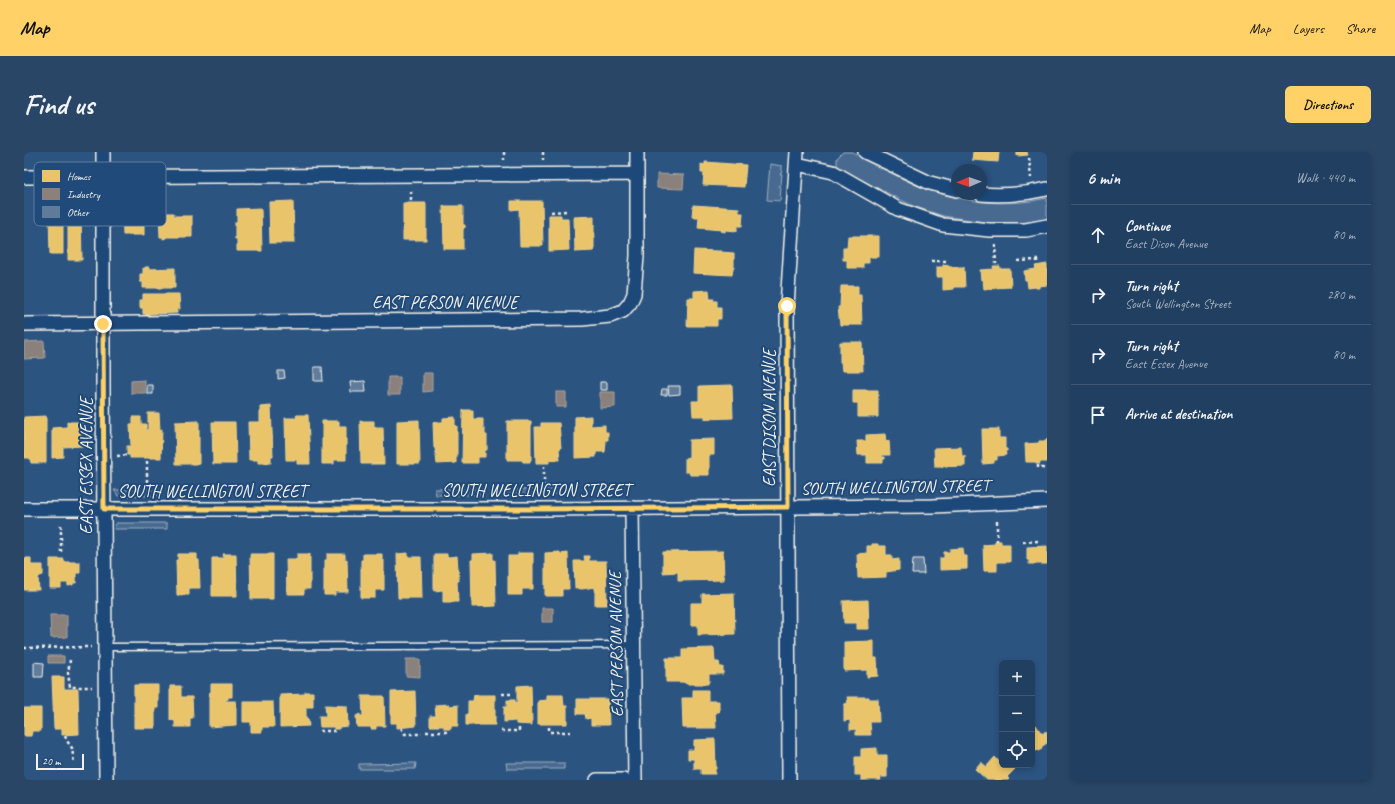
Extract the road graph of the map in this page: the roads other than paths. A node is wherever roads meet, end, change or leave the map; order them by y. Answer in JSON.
{"nodes":[{"id":1,"x":103,"y":152,"type":"edge"},
{"id":2,"x":637,"y":152,"type":"edge"},
{"id":3,"x":865,"y":152,"type":"edge"},
{"id":4,"x":797,"y":158,"type":"edge"},
{"id":5,"x":103,"y":162,"type":"edge"},
{"id":6,"x":637,"y":174,"type":"junction"},
{"id":7,"x":166,"y":176,"type":"edge"},
{"id":8,"x":24,"y":177,"type":"edge"},
{"id":9,"x":34,"y":177,"type":"edge"},
{"id":10,"x":951,"y":188,"type":"edge"},
{"id":11,"x":1047,"y":190,"type":"edge"},
{"id":12,"x":987,"y":195,"type":"edge"},
{"id":13,"x":104,"y":226,"type":"edge"},
{"id":14,"x":1047,"y":226,"type":"edge"},
{"id":15,"x":24,"y":324,"type":"edge"},
{"id":16,"x":103,"y":324,"type":"junction"},
{"id":17,"x":1047,"y":501,"type":"edge"},
{"id":18,"x":788,"y":507,"type":"junction"},
{"id":19,"x":632,"y":508,"type":"junction"},
{"id":20,"x":24,"y":509,"type":"edge"},
{"id":21,"x":104,"y":509,"type":"junction"},
{"id":22,"x":634,"y":645,"type":"junction"},
{"id":23,"x":105,"y":647,"type":"junction"},
{"id":24,"x":106,"y":780,"type":"edge"},
{"id":25,"x":597,"y":780,"type":"edge"},
{"id":26,"x":623,"y":780,"type":"edge"},
{"id":27,"x":636,"y":780,"type":"edge"},
{"id":28,"x":789,"y":780,"type":"edge"}],
"edges":[{"from":1,"to":5,"type":"street","name":"EAST ESSEX AVENUE"},
{"from":2,"to":6,"type":"street","name":"EAST PERSON AVENUE"},
{"from":3,"to":10,"type":"street"},
{"from":4,"to":14,"type":"street"},
{"from":4,"to":18,"type":"street","name":"EAST DISON AVENUE"},
{"from":6,"to":7,"type":"street"},
{"from":6,"to":16,"type":"street","name":"EAST PERSON AVENUE"},
{"from":8,"to":9,"type":"street"},
{"from":11,"to":12,"type":"street"},
{"from":13,"to":16,"type":"street","name":"EAST ESSEX AVENUE"},
{"from":15,"to":16,"type":"street","name":"EAST PERSON AVENUE"},
{"from":16,"to":21,"type":"street","name":"EAST ESSEX AVENUE"},
{"from":17,"to":18,"type":"street","name":"SOUTH WELLINGTON STREET"},
{"from":18,"to":19,"type":"street","name":"SOUTH WELLINGTON STREET"},
{"from":18,"to":28,"type":"street","name":"EAST DISON AVENUE"},
{"from":19,"to":21,"type":"street","name":"SOUTH WELLINGTON STREET"},
{"from":19,"to":22,"type":"street","name":"EAST PERSON AVENUE"},
{"from":20,"to":21,"type":"street","name":"SOUTH WELLINGTON STREET"},
{"from":21,"to":23,"type":"street","name":"EAST ESSEX AVENUE"},
{"from":22,"to":23,"type":"lane"},
{"from":22,"to":27,"type":"street","name":"EAST PERSON AVENUE"},
{"from":23,"to":24,"type":"street","name":"EAST ESSEX AVENUE"},
{"from":25,"to":26,"type":"street"}]}
